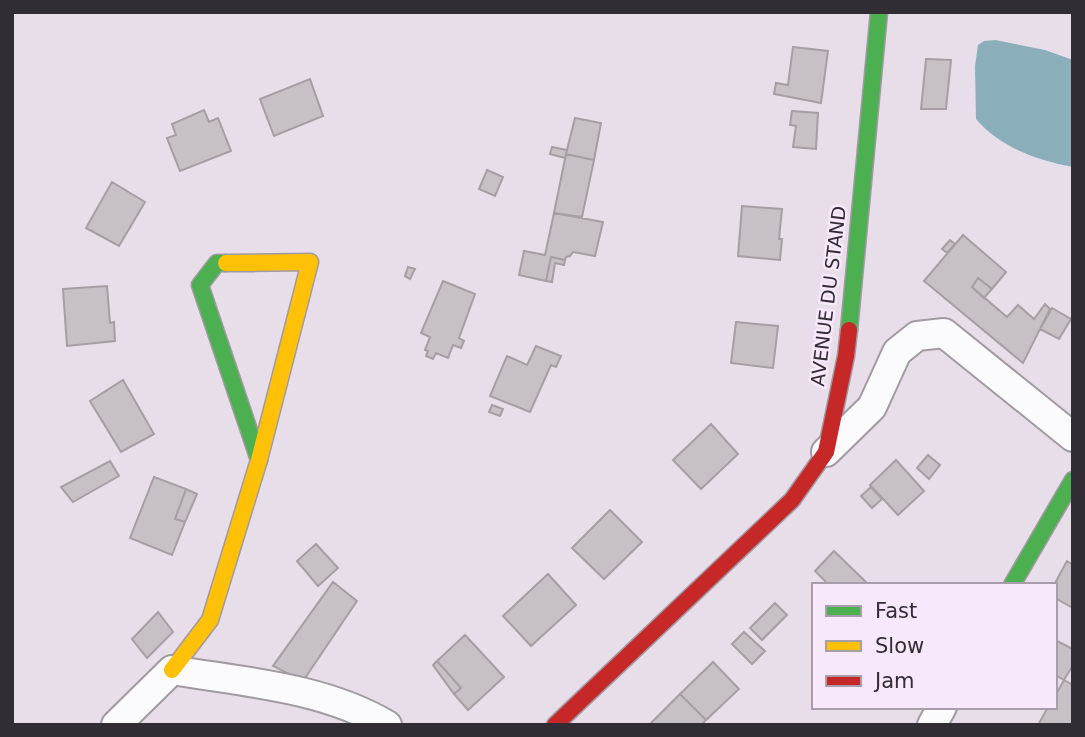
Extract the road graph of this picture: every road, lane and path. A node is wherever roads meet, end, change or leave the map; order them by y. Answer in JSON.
{"nodes":[{"id":1,"x":879,"y":12,"type":"edge"},
{"id":2,"x":1073,"y":437,"type":"edge"},
{"id":3,"x":826,"y":452,"type":"junction"},
{"id":4,"x":259,"y":460,"type":"junction"},
{"id":5,"x":1073,"y":480,"type":"edge"},
{"id":6,"x":1013,"y":583,"type":"edge"},
{"id":7,"x":172,"y":670,"type":"junction"},
{"id":8,"x":941,"y":709,"type":"edge"},
{"id":9,"x":117,"y":725,"type":"edge"},
{"id":10,"x":387,"y":725,"type":"edge"},
{"id":11,"x":555,"y":725,"type":"edge"},
{"id":12,"x":932,"y":725,"type":"edge"}],
"edges":[{"from":1,"to":3,"type":"street","name":"AVENUE DU STAND"},
{"from":2,"to":3,"type":"street"},
{"from":3,"to":11,"type":"street","name":"AVENUE DU STAND"},
{"from":4,"to":4,"type":"street"},
{"from":4,"to":7,"type":"street"},
{"from":5,"to":6,"type":"street"},
{"from":7,"to":9,"type":"street"},
{"from":7,"to":10,"type":"street"},
{"from":8,"to":12,"type":"street"}]}
